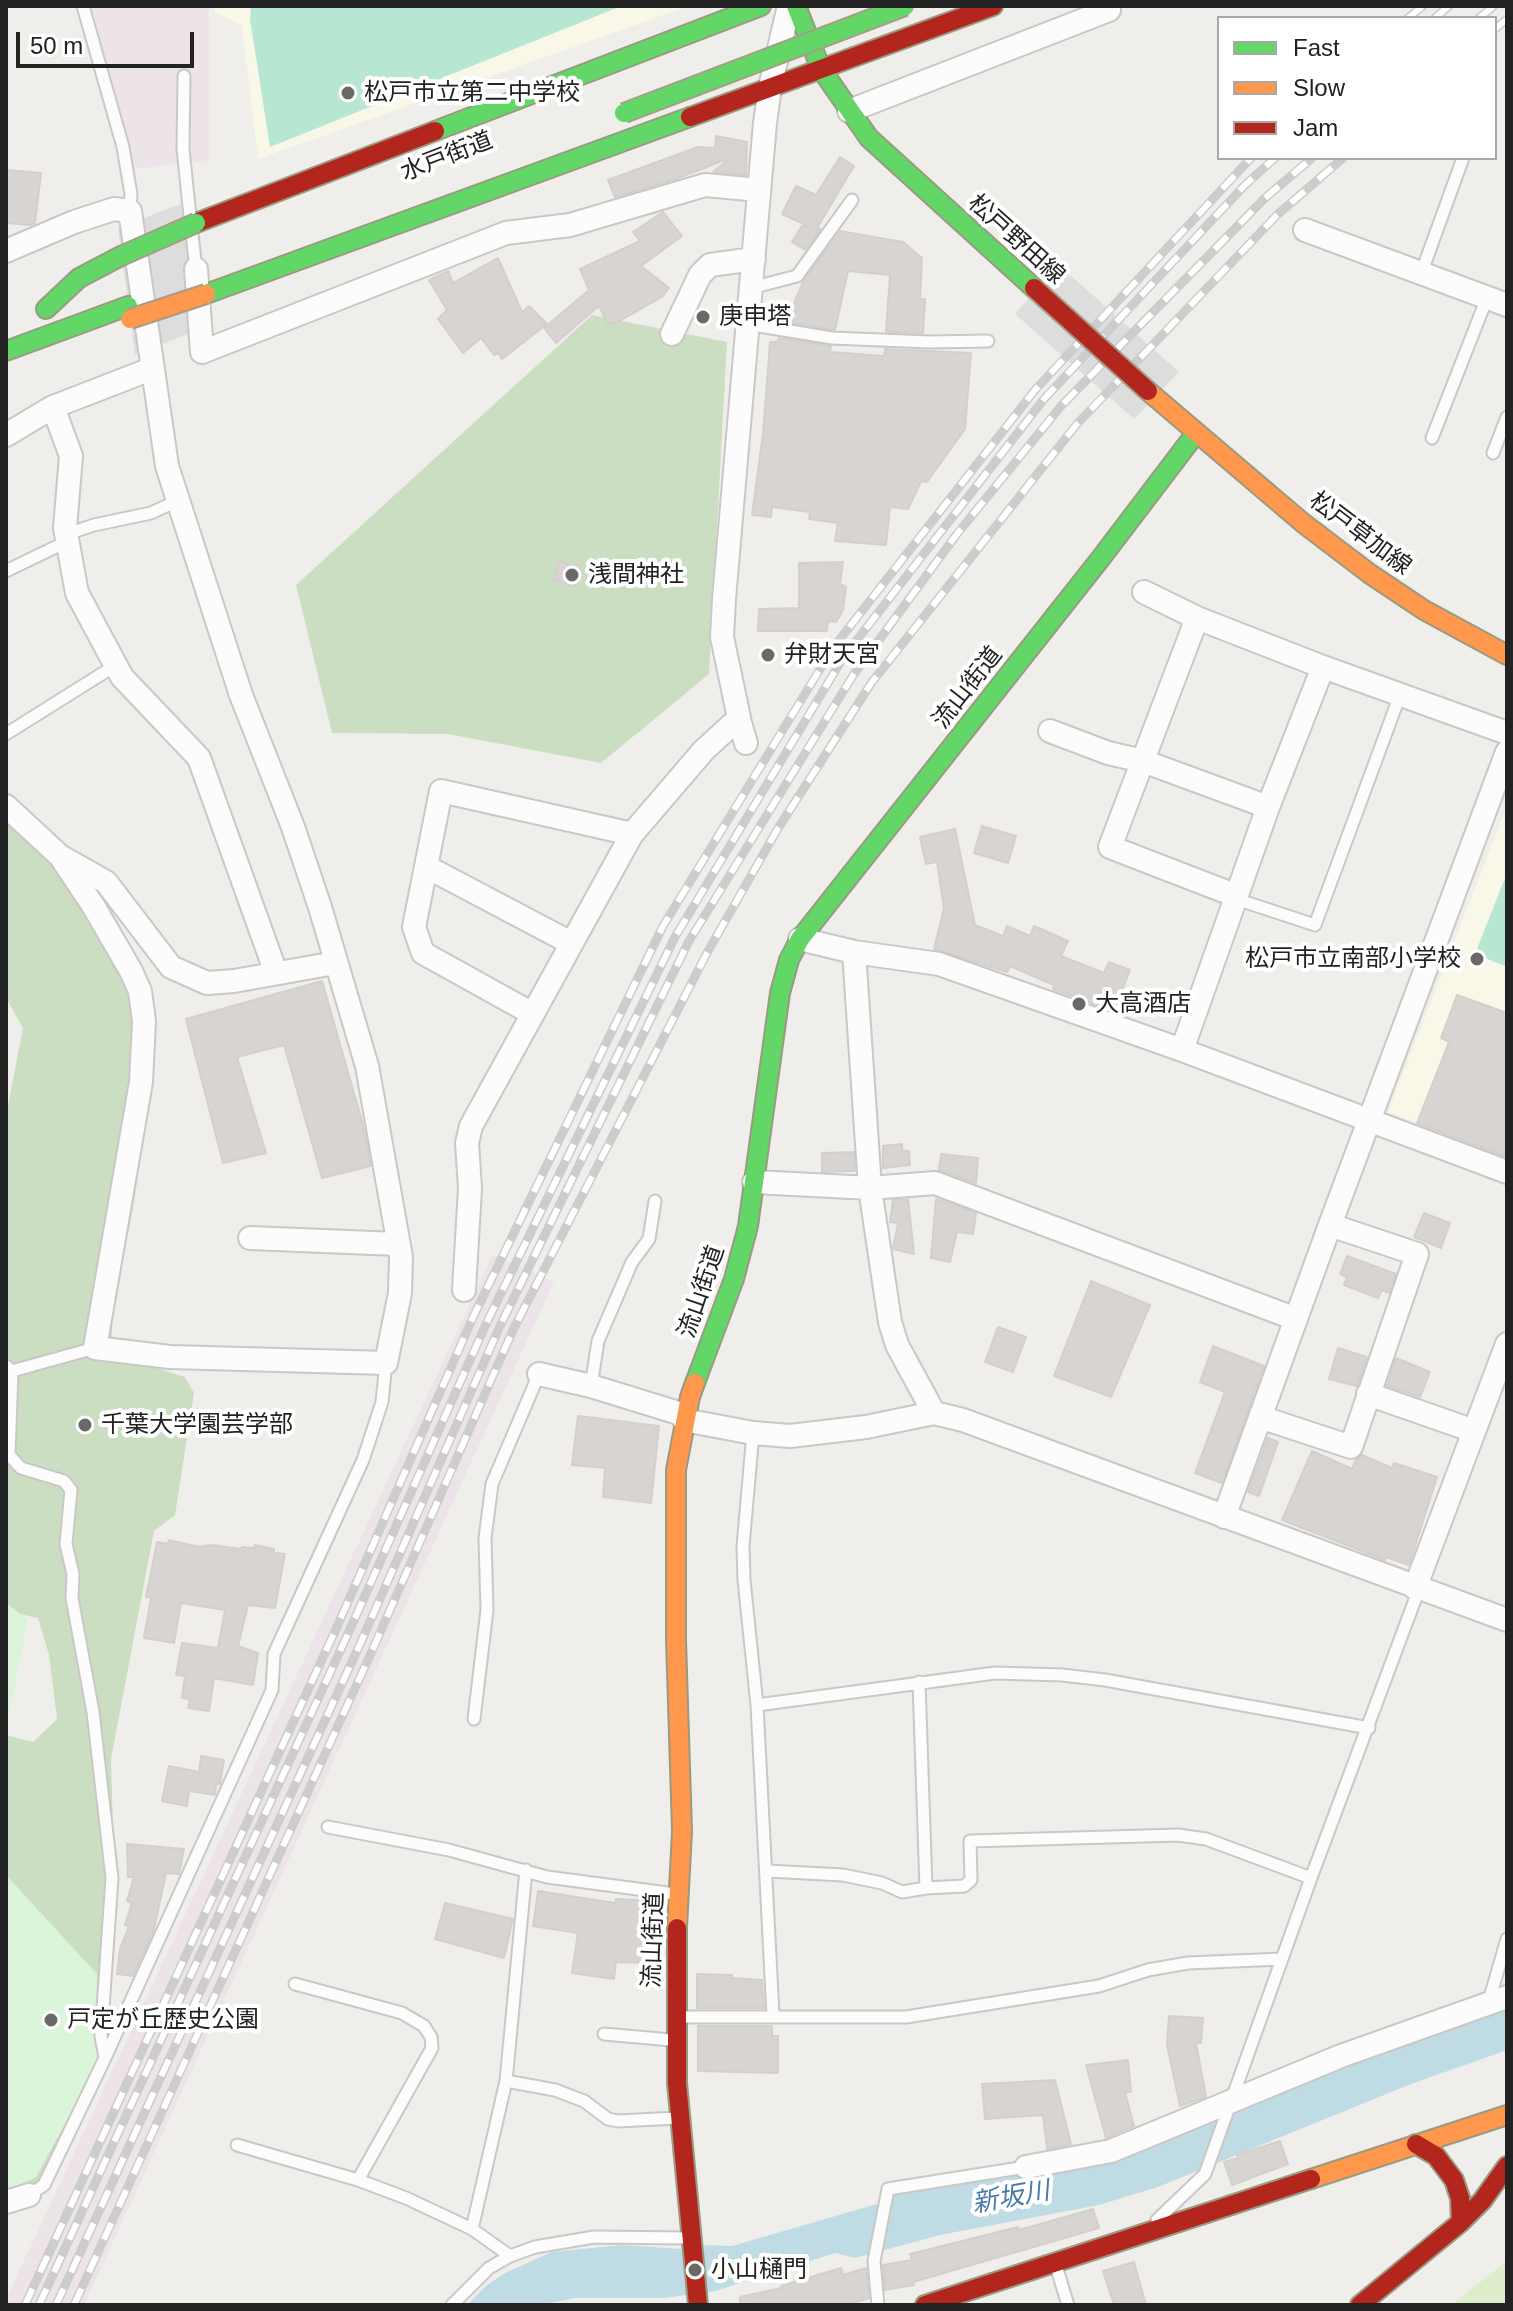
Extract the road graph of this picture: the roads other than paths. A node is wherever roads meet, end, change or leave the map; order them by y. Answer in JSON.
{"nodes":[{"id":1,"x":83,"y":6,"type":"edge"},
{"id":2,"x":761,"y":6,"type":"edge"},
{"id":3,"x":789,"y":6,"type":"edge"},
{"id":4,"x":796,"y":6,"type":"edge"},
{"id":5,"x":905,"y":6,"type":"edge"},
{"id":6,"x":993,"y":6,"type":"edge"},
{"id":7,"x":1107,"y":6,"type":"edge"},
{"id":8,"x":818,"y":12,"type":"dead end"},
{"id":9,"x":760,"y":34,"type":"dead end"},
{"id":10,"x":821,"y":69,"type":"junction"},
{"id":11,"x":184,"y":76,"type":"dead end"},
{"id":12,"x":770,"y":87,"type":"junction"},
{"id":13,"x":849,"y":111,"type":"junction"},
{"id":14,"x":617,"y":116,"type":"dead end"},
{"id":15,"x":1462,"y":160,"type":"edge"},
{"id":16,"x":759,"y":190,"type":"junction"},
{"id":17,"x":852,"y":200,"type":"dead end"},
{"id":18,"x":130,"y":211,"type":"junction"},
{"id":19,"x":1305,"y":230,"type":"dead end"},
{"id":20,"x":296,"y":241,"type":"dead end"},
{"id":21,"x":6,"y":251,"type":"edge"},
{"id":22,"x":754,"y":259,"type":"junction"},
{"id":23,"x":200,"y":265,"type":"junction"},
{"id":24,"x":154,"y":267,"type":"dead end"},
{"id":25,"x":1421,"y":274,"type":"junction"},
{"id":26,"x":126,"y":278,"type":"dead end"},
{"id":27,"x":751,"y":288,"type":"junction"},
{"id":28,"x":99,"y":289,"type":"dead end"},
{"id":29,"x":1497,"y":301,"type":"edge"},
{"id":30,"x":747,"y":324,"type":"junction"},
{"id":31,"x":672,"y":334,"type":"dead end"},
{"id":32,"x":988,"y":341,"type":"dead end"},
{"id":33,"x":6,"y":351,"type":"edge"},
{"id":34,"x":151,"y":369,"type":"junction"},
{"id":35,"x":53,"y":407,"type":"junction"},
{"id":36,"x":1507,"y":417,"type":"edge"},
{"id":37,"x":1196,"y":433,"type":"junction"},
{"id":38,"x":6,"y":435,"type":"edge"},
{"id":39,"x":1432,"y":438,"type":"dead end"},
{"id":40,"x":1493,"y":453,"type":"dead end"},
{"id":41,"x":177,"y":501,"type":"junction"},
{"id":42,"x":67,"y":538,"type":"junction"},
{"id":43,"x":6,"y":571,"type":"edge"},
{"id":44,"x":1144,"y":592,"type":"dead end"},
{"id":45,"x":1197,"y":618,"type":"junction"},
{"id":46,"x":1507,"y":655,"type":"edge"},
{"id":47,"x":116,"y":665,"type":"junction"},
{"id":48,"x":1323,"y":667,"type":"junction"},
{"id":49,"x":1400,"y":695,"type":"junction"},
{"id":50,"x":738,"y":716,"type":"junction"},
{"id":51,"x":1050,"y":731,"type":"dead end"},
{"id":52,"x":1507,"y":733,"type":"edge"},
{"id":53,"x":6,"y":734,"type":"edge"},
{"id":54,"x":746,"y":743,"type":"dead end"},
{"id":55,"x":1507,"y":752,"type":"edge"},
{"id":56,"x":1143,"y":761,"type":"junction"},
{"id":57,"x":6,"y":806,"type":"edge"},
{"id":58,"x":1268,"y":807,"type":"junction"},
{"id":59,"x":632,"y":834,"type":"junction"},
{"id":60,"x":60,"y":856,"type":"junction"},
{"id":61,"x":427,"y":867,"type":"junction"},
{"id":62,"x":1236,"y":897,"type":"junction"},
{"id":63,"x":800,"y":939,"type":"junction"},
{"id":64,"x":571,"y":943,"type":"junction"},
{"id":65,"x":854,"y":952,"type":"junction"},
{"id":66,"x":335,"y":963,"type":"junction"},
{"id":67,"x":276,"y":973,"type":"junction"},
{"id":68,"x":533,"y":1014,"type":"junction"},
{"id":69,"x":1182,"y":1050,"type":"junction"},
{"id":70,"x":1370,"y":1121,"type":"junction"},
{"id":71,"x":1507,"y":1172,"type":"edge"},
{"id":72,"x":754,"y":1182,"type":"junction"},
{"id":73,"x":870,"y":1188,"type":"junction"},
{"id":74,"x":655,"y":1201,"type":"dead end"},
{"id":75,"x":1330,"y":1225,"type":"junction"},
{"id":76,"x":250,"y":1238,"type":"dead end"},
{"id":77,"x":397,"y":1244,"type":"junction"},
{"id":78,"x":464,"y":1290,"type":"dead end"},
{"id":79,"x":1296,"y":1319,"type":"junction"},
{"id":80,"x":1507,"y":1344,"type":"edge"},
{"id":81,"x":95,"y":1348,"type":"junction"},
{"id":82,"x":386,"y":1363,"type":"junction"},
{"id":83,"x":9,"y":1369,"type":"edge"},
{"id":84,"x":539,"y":1374,"type":"joint"},
{"id":85,"x":591,"y":1386,"type":"junction"},
{"id":86,"x":1368,"y":1394,"type":"junction"},
{"id":87,"x":934,"y":1413,"type":"junction"},
{"id":88,"x":684,"y":1417,"type":"junction"},
{"id":89,"x":1260,"y":1417,"type":"junction"},
{"id":90,"x":1474,"y":1431,"type":"junction"},
{"id":91,"x":753,"y":1433,"type":"junction"},
{"id":92,"x":1224,"y":1517,"type":"junction"},
{"id":93,"x":1417,"y":1588,"type":"junction"},
{"id":94,"x":1507,"y":1620,"type":"edge"},
{"id":95,"x":919,"y":1682,"type":"junction"},
{"id":96,"x":757,"y":1705,"type":"junction"},
{"id":97,"x":474,"y":1719,"type":"dead end"},
{"id":98,"x":1369,"y":1728,"type":"junction"},
{"id":99,"x":328,"y":1827,"type":"dead end"},
{"id":100,"x":526,"y":1870,"type":"junction"},
{"id":101,"x":767,"y":1871,"type":"junction"},
{"id":102,"x":1311,"y":1878,"type":"junction"},
{"id":103,"x":926,"y":1888,"type":"junction"},
{"id":104,"x":679,"y":1895,"type":"junction"},
{"id":105,"x":1507,"y":1939,"type":"edge"},
{"id":106,"x":1282,"y":1959,"type":"junction"},
{"id":107,"x":295,"y":1984,"type":"dead end"},
{"id":108,"x":1498,"y":2001,"type":"edge"},
{"id":109,"x":773,"y":2015,"type":"junction"},
{"id":110,"x":676,"y":2017,"type":"junction"},
{"id":111,"x":604,"y":2034,"type":"dead end"},
{"id":112,"x":676,"y":2041,"type":"junction"},
{"id":113,"x":105,"y":2058,"type":"junction"},
{"id":114,"x":506,"y":2081,"type":"junction"},
{"id":115,"x":1231,"y":2100,"type":"junction"},
{"id":116,"x":1507,"y":2115,"type":"edge"},
{"id":117,"x":679,"y":2118,"type":"junction"},
{"id":118,"x":1416,"y":2144,"type":"junction"},
{"id":119,"x":237,"y":2145,"type":"dead end"},
{"id":120,"x":1507,"y":2166,"type":"edge"},
{"id":121,"x":1026,"y":2167,"type":"joint"},
{"id":122,"x":358,"y":2180,"type":"junction"},
{"id":123,"x":29,"y":2195,"type":"joint"},
{"id":124,"x":6,"y":2202,"type":"edge"},
{"id":125,"x":1461,"y":2222,"type":"junction"},
{"id":126,"x":472,"y":2229,"type":"junction"},
{"id":127,"x":1145,"y":2232,"type":"junction"},
{"id":128,"x":692,"y":2241,"type":"junction"},
{"id":129,"x":510,"y":2256,"type":"junction"},
{"id":130,"x":1055,"y":2262,"type":"junction"},
{"id":131,"x":698,"y":2300,"type":"edge"},
{"id":132,"x":452,"y":2305,"type":"edge"},
{"id":133,"x":878,"y":2305,"type":"edge"},
{"id":134,"x":925,"y":2305,"type":"edge"},
{"id":135,"x":1068,"y":2305,"type":"edge"},
{"id":136,"x":1360,"y":2305,"type":"edge"}],
"edges":[{"from":1,"to":18,"type":"lane"},
{"from":2,"to":28,"type":"main road","bridge":true},
{"from":3,"to":12,"type":"street"},
{"from":4,"to":10,"type":"main road","name":"松戸野田線"},
{"from":5,"to":14,"type":"main road","bridge":true},
{"from":6,"to":10,"type":"main road"},
{"from":7,"to":13,"type":"street"},
{"from":8,"to":9,"type":"main road"},
{"from":10,"to":12,"type":"main road"},
{"from":10,"to":13,"type":"main road","name":"松戸野田線"},
{"from":11,"to":23,"type":"lane"},
{"from":12,"to":16,"type":"street"},
{"from":12,"to":23,"type":"main road"},
{"from":13,"to":37,"type":"main road","name":"松戸野田線","bridge":true},
{"from":15,"to":25,"type":"lane"},
{"from":16,"to":22,"type":"street"},
{"from":16,"to":23,"type":"street"},
{"from":17,"to":27,"type":"lane"},
{"from":18,"to":21,"type":"street"},
{"from":18,"to":34,"type":"street"},
{"from":19,"to":25,"type":"street"},
{"from":20,"to":23,"type":"main road"},
{"from":22,"to":27,"type":"street"},
{"from":22,"to":31,"type":"street"},
{"from":23,"to":33,"type":"main road"},
{"from":24,"to":26,"type":"main road"},
{"from":25,"to":29,"type":"street"},
{"from":27,"to":30,"type":"street"},
{"from":29,"to":39,"type":"lane"},
{"from":30,"to":32,"type":"lane"},
{"from":30,"to":50,"type":"street"},
{"from":34,"to":35,"type":"street"},
{"from":34,"to":41,"type":"street"},
{"from":35,"to":38,"type":"street"},
{"from":35,"to":42,"type":"street"},
{"from":36,"to":40,"type":"lane"},
{"from":37,"to":46,"type":"main road","name":"松戸草加線"},
{"from":37,"to":63,"type":"main road","name":"流山街道"},
{"from":41,"to":42,"type":"lane"},
{"from":41,"to":66,"type":"street"},
{"from":42,"to":43,"type":"lane"},
{"from":42,"to":47,"type":"street"},
{"from":44,"to":45,"type":"street"},
{"from":45,"to":48,"type":"street"},
{"from":45,"to":56,"type":"street"},
{"from":47,"to":53,"type":"lane"},
{"from":47,"to":67,"type":"street"},
{"from":48,"to":49,"type":"street"},
{"from":48,"to":58,"type":"street"},
{"from":49,"to":52,"type":"street"},
{"from":49,"to":62,"type":"lane"},
{"from":50,"to":54,"type":"street"},
{"from":50,"to":59,"type":"street"},
{"from":51,"to":56,"type":"street"},
{"from":55,"to":70,"type":"street"},
{"from":56,"to":58,"type":"street"},
{"from":56,"to":62,"type":"street"},
{"from":57,"to":60,"type":"street"},
{"from":58,"to":62,"type":"street"},
{"from":59,"to":61,"type":"street"},
{"from":59,"to":64,"type":"street"},
{"from":60,"to":67,"type":"street"},
{"from":60,"to":81,"type":"street"},
{"from":61,"to":64,"type":"street"},
{"from":61,"to":68,"type":"street"},
{"from":62,"to":69,"type":"street"},
{"from":63,"to":65,"type":"street"},
{"from":63,"to":72,"type":"main road","name":"流山街道"},
{"from":64,"to":68,"type":"street"},
{"from":65,"to":69,"type":"street"},
{"from":65,"to":73,"type":"street"},
{"from":66,"to":67,"type":"street"},
{"from":66,"to":77,"type":"street"},
{"from":68,"to":78,"type":"street"},
{"from":69,"to":70,"type":"street"},
{"from":70,"to":71,"type":"street"},
{"from":70,"to":75,"type":"street"},
{"from":72,"to":73,"type":"street"},
{"from":72,"to":88,"type":"main road","name":"流山街道"},
{"from":73,"to":79,"type":"street"},
{"from":73,"to":87,"type":"street"},
{"from":74,"to":85,"type":"lane"},
{"from":75,"to":79,"type":"street"},
{"from":75,"to":86,"type":"street"},
{"from":76,"to":77,"type":"street"},
{"from":77,"to":82,"type":"street"},
{"from":79,"to":89,"type":"street"},
{"from":80,"to":90,"type":"street"},
{"from":81,"to":82,"type":"street"},
{"from":81,"to":83,"type":"lane"},
{"from":82,"to":113,"type":"lane"},
{"from":83,"to":113,"type":"lane"},
{"from":84,"to":85,"type":"street"},
{"from":84,"to":97,"type":"lane"},
{"from":85,"to":88,"type":"street"},
{"from":86,"to":89,"type":"street"},
{"from":86,"to":90,"type":"street"},
{"from":87,"to":91,"type":"street"},
{"from":87,"to":92,"type":"street"},
{"from":88,"to":91,"type":"street"},
{"from":88,"to":104,"type":"main road","name":"流山街道"},
{"from":89,"to":92,"type":"street"},
{"from":90,"to":93,"type":"street"},
{"from":91,"to":96,"type":"lane"},
{"from":92,"to":93,"type":"street"},
{"from":93,"to":94,"type":"street"},
{"from":93,"to":98,"type":"lane"},
{"from":95,"to":96,"type":"lane"},
{"from":95,"to":98,"type":"lane"},
{"from":95,"to":103,"type":"lane"},
{"from":96,"to":101,"type":"lane"},
{"from":98,"to":102,"type":"lane"},
{"from":99,"to":100,"type":"lane"},
{"from":100,"to":104,"type":"lane"},
{"from":100,"to":114,"type":"lane"},
{"from":101,"to":103,"type":"lane"},
{"from":101,"to":109,"type":"lane"},
{"from":102,"to":103,"type":"lane"},
{"from":102,"to":106,"type":"lane"},
{"from":104,"to":110,"type":"main road","name":"流山街道"},
{"from":105,"to":108,"type":"lane"},
{"from":106,"to":109,"type":"lane"},
{"from":106,"to":115,"type":"lane"},
{"from":107,"to":122,"type":"lane"},
{"from":108,"to":115,"type":"street"},
{"from":109,"to":110,"type":"lane"},
{"from":110,"to":112,"type":"main road","name":"流山街道"},
{"from":111,"to":112,"type":"lane"},
{"from":112,"to":117,"type":"main road","name":"流山街道"},
{"from":113,"to":123,"type":"lane"},
{"from":114,"to":117,"type":"lane"},
{"from":114,"to":126,"type":"lane"},
{"from":115,"to":121,"type":"street"},
{"from":115,"to":127,"type":"lane"},
{"from":116,"to":118,"type":"main road"},
{"from":117,"to":128,"type":"main road","name":"流山街道"},
{"from":118,"to":125,"type":"main road"},
{"from":118,"to":127,"type":"main road"},
{"from":119,"to":122,"type":"lane"},
{"from":120,"to":125,"type":"main road"},
{"from":121,"to":133,"type":"lane"},
{"from":122,"to":126,"type":"lane"},
{"from":123,"to":124,"type":"street"},
{"from":125,"to":136,"type":"main road"},
{"from":126,"to":129,"type":"lane"},
{"from":127,"to":130,"type":"main road"},
{"from":128,"to":129,"type":"lane"},
{"from":128,"to":131,"type":"main road","name":"流山街道"},
{"from":129,"to":132,"type":"lane"},
{"from":130,"to":134,"type":"main road"},
{"from":130,"to":135,"type":"lane"}]}
